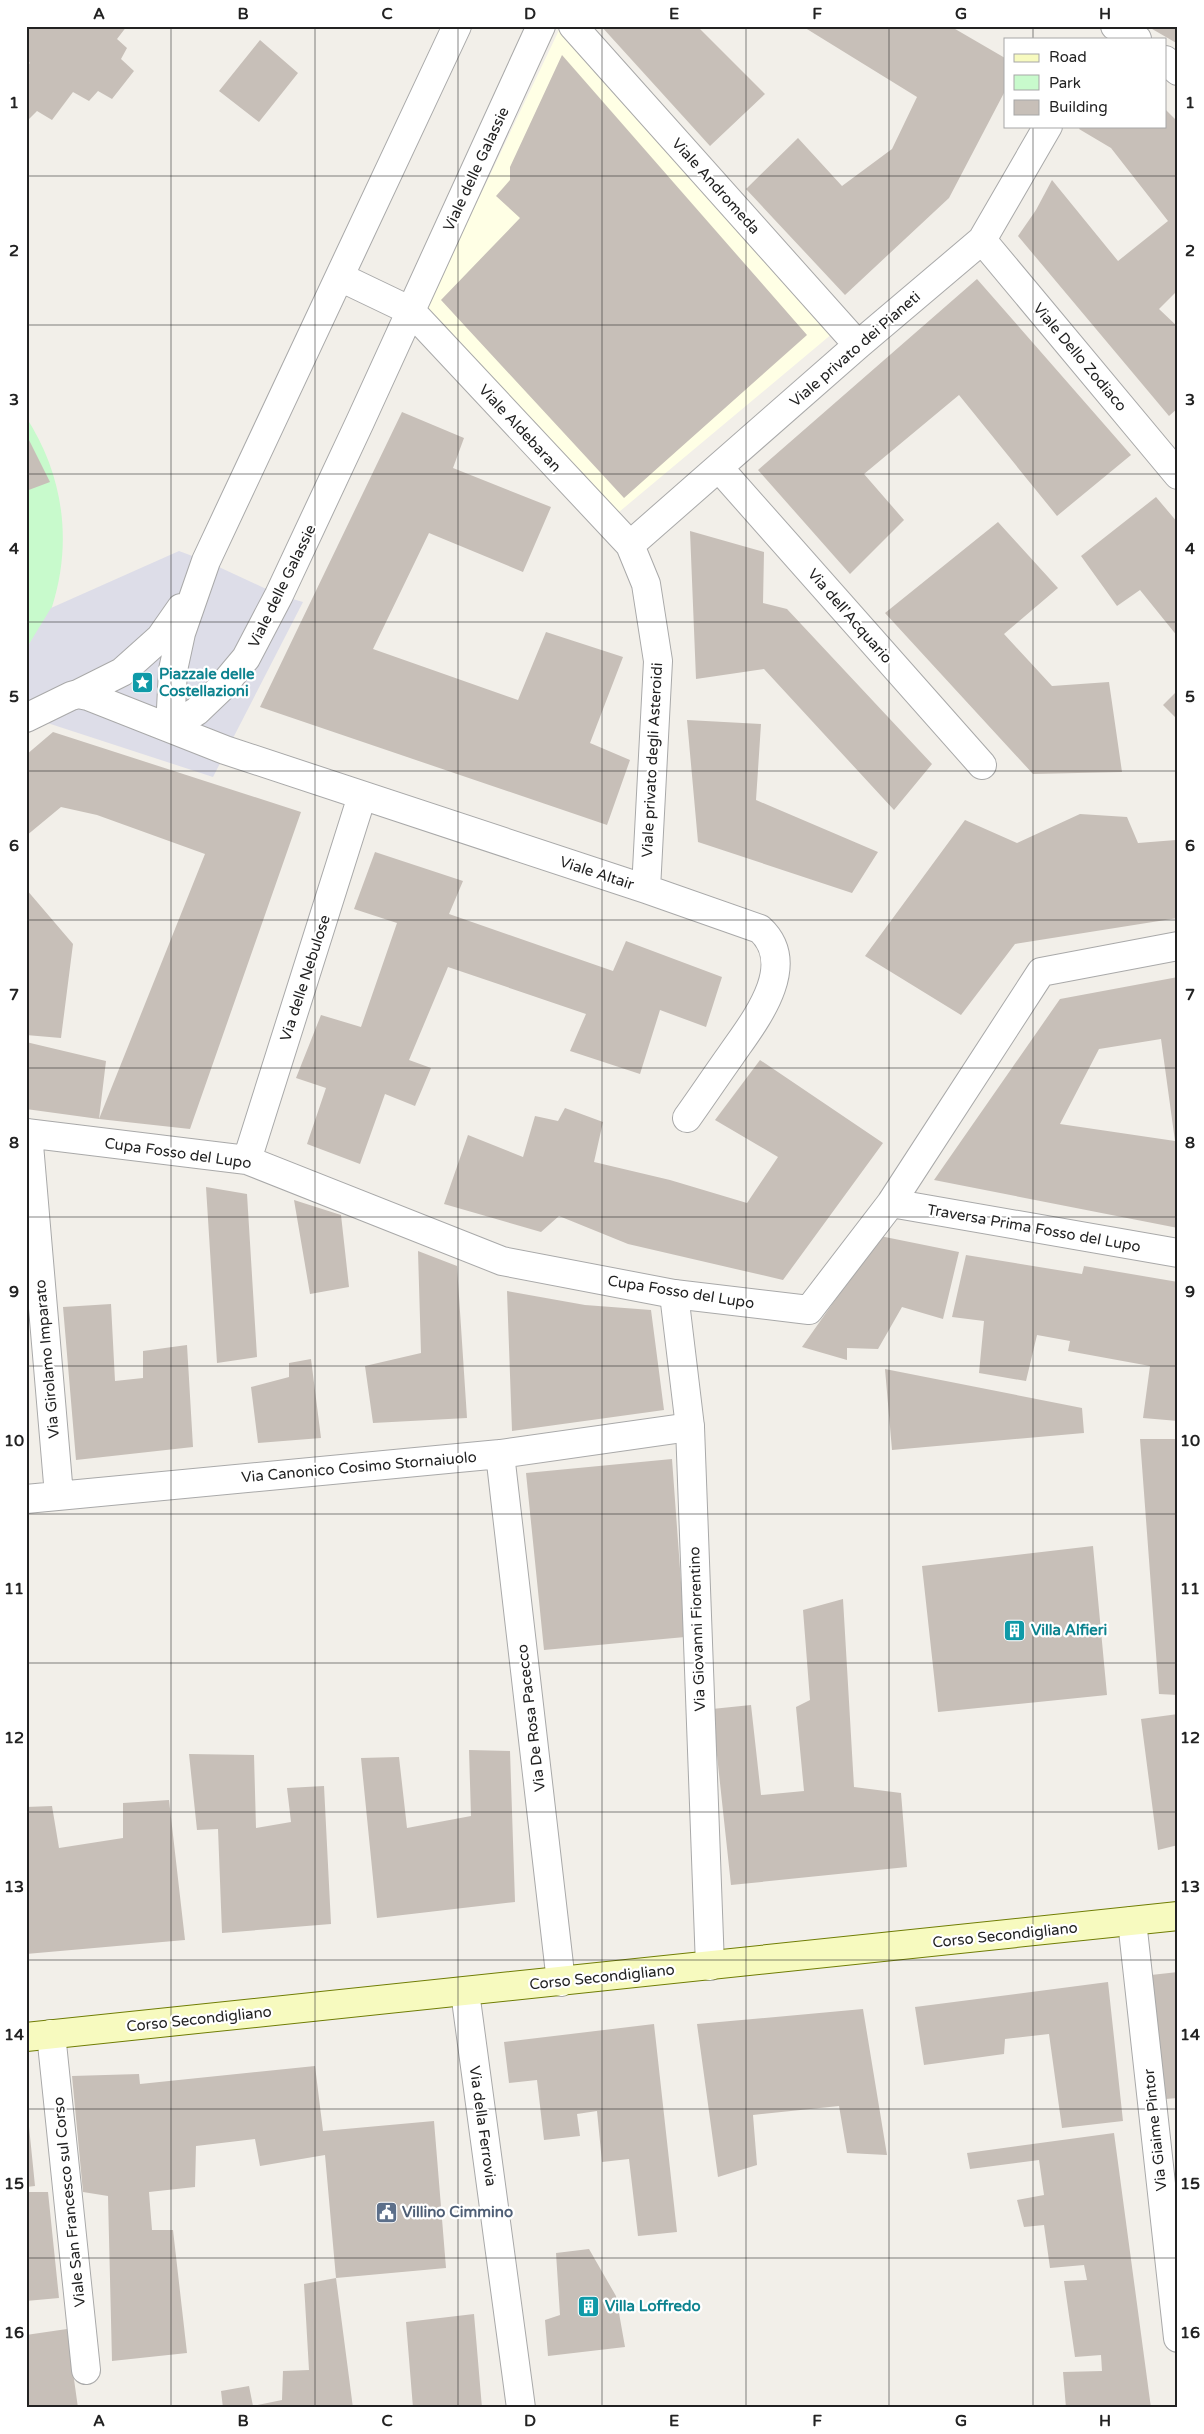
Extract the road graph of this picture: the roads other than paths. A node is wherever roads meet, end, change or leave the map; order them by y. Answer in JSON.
{"nodes":[{"id":1,"x":457,"y":26,"type":"edge"},
{"id":2,"x":541,"y":26,"type":"edge"},
{"id":3,"x":573,"y":26,"type":"edge"},
{"id":4,"x":1106,"y":26,"type":"edge"},
{"id":5,"x":1116,"y":26,"type":"edge"},
{"id":6,"x":1100,"y":38,"type":"edge"},
{"id":7,"x":1134,"y":38,"type":"edge"},
{"id":8,"x":1166,"y":61,"type":"edge"},
{"id":9,"x":1178,"y":70,"type":"edge"},
{"id":10,"x":1047,"y":128,"type":"edge"},
{"id":11,"x":982,"y":240,"type":"junction"},
{"id":12,"x":340,"y":277,"type":"junction"},
{"id":13,"x":411,"y":311,"type":"junction"},
{"id":14,"x":858,"y":345,"type":"junction"},
{"id":15,"x":719,"y":468,"type":"junction"},
{"id":16,"x":1176,"y":469,"type":"edge"},
{"id":17,"x":630,"y":545,"type":"junction"},
{"id":18,"x":197,"y":584,"type":"junction"},
{"id":19,"x":78,"y":694,"type":"junction"},
{"id":20,"x":26,"y":718,"type":"edge"},
{"id":21,"x":170,"y":728,"type":"junction"},
{"id":22,"x":982,"y":765,"type":"dead end"},
{"id":23,"x":362,"y":796,"type":"junction"},
{"id":24,"x":646,"y":889,"type":"junction"},
{"id":25,"x":1178,"y":946,"type":"edge"},
{"id":26,"x":687,"y":1118,"type":"dead end"},
{"id":27,"x":27,"y":1133,"type":"edge"},
{"id":28,"x":247,"y":1160,"type":"junction"},
{"id":29,"x":891,"y":1203,"type":"junction"},
{"id":30,"x":1178,"y":1253,"type":"edge"},
{"id":31,"x":674,"y":1294,"type":"junction"},
{"id":32,"x":690,"y":1426,"type":"junction"},
{"id":33,"x":500,"y":1454,"type":"junction"},
{"id":34,"x":59,"y":1495,"type":"junction"},
{"id":35,"x":26,"y":1499,"type":"edge"},
{"id":36,"x":1178,"y":1916,"type":"edge"},
{"id":37,"x":1132,"y":1921,"type":"junction"},
{"id":38,"x":710,"y":1966,"type":"junction"},
{"id":39,"x":561,"y":1982,"type":"junction"},
{"id":40,"x":466,"y":1992,"type":"junction"},
{"id":41,"x":39,"y":2035,"type":"edge"},
{"id":42,"x":1178,"y":2338,"type":"edge"},
{"id":43,"x":86,"y":2370,"type":"dead end"},
{"id":44,"x":521,"y":2408,"type":"edge"}],
"edges":[{"from":1,"to":12,"type":"street"},
{"from":2,"to":13,"type":"street","name":"Viale delle Galassie"},
{"from":3,"to":14,"type":"street","name":"Viale Andromeda"},
{"from":4,"to":6,"type":"street"},
{"from":5,"to":7,"type":"street"},
{"from":8,"to":9,"type":"street"},
{"from":10,"to":11,"type":"street","name":"Viale privato dei Pianeti"},
{"from":11,"to":14,"type":"street","name":"Viale privato dei Pianeti"},
{"from":11,"to":16,"type":"street","name":"Viale Dello Zodiaco"},
{"from":12,"to":13,"type":"street"},
{"from":12,"to":18,"type":"street"},
{"from":13,"to":17,"type":"street","name":"Viale Aldebaran"},
{"from":13,"to":21,"type":"street","name":"Viale delle Galassie"},
{"from":14,"to":15,"type":"street","name":"Viale privato dei Pianeti"},
{"from":15,"to":17,"type":"street","name":"Viale privato dei Pianeti"},
{"from":15,"to":22,"type":"street","name":"Via dell'Acquario"},
{"from":17,"to":24,"type":"street","name":"Viale privato degli Asteroidi"},
{"from":18,"to":19,"type":"street"},
{"from":18,"to":21,"type":"street"},
{"from":19,"to":20,"type":"street"},
{"from":19,"to":21,"type":"street"},
{"from":21,"to":23,"type":"street","name":"Viale Altair"},
{"from":23,"to":24,"type":"street","name":"Viale Altair"},
{"from":23,"to":28,"type":"street","name":"Via delle Nebulose"},
{"from":24,"to":26,"type":"street","name":"Viale Altair"},
{"from":25,"to":29,"type":"street","name":"Cupa Fosso del Lupo"},
{"from":27,"to":28,"type":"street","name":"Cupa Fosso del Lupo"},
{"from":27,"to":34,"type":"street","name":"Via Girolamo Imparato"},
{"from":28,"to":31,"type":"street","name":"Cupa Fosso del Lupo"},
{"from":29,"to":30,"type":"street","name":"Traversa Prima Fosso del Lupo"},
{"from":29,"to":31,"type":"street","name":"Cupa Fosso del Lupo"},
{"from":31,"to":32,"type":"street","name":"Via Giovanni Fiorentino"},
{"from":32,"to":33,"type":"street","name":"Via Canonico Cosimo Stornaiuolo"},
{"from":32,"to":38,"type":"street","name":"Via Giovanni Fiorentino"},
{"from":33,"to":34,"type":"street","name":"Via Canonico Cosimo Stornaiuolo"},
{"from":33,"to":39,"type":"street","name":"Via De Rosa Pacecco"},
{"from":34,"to":35,"type":"street","name":"Via Canonico Cosimo Stornaiuolo"},
{"from":36,"to":37,"type":"main road","name":"Corso Secondigliano"},
{"from":37,"to":38,"type":"main road","name":"Corso Secondigliano"},
{"from":37,"to":42,"type":"street","name":"Via Giaime Pintor"},
{"from":38,"to":39,"type":"main road","name":"Corso Secondigliano"},
{"from":39,"to":40,"type":"main road","name":"Corso Secondigliano"},
{"from":40,"to":41,"type":"main road","name":"Corso Secondigliano"},
{"from":40,"to":44,"type":"street","name":"Via della Ferrovia"},
{"from":41,"to":43,"type":"street","name":"Viale San Francesco sul Corso"}]}
